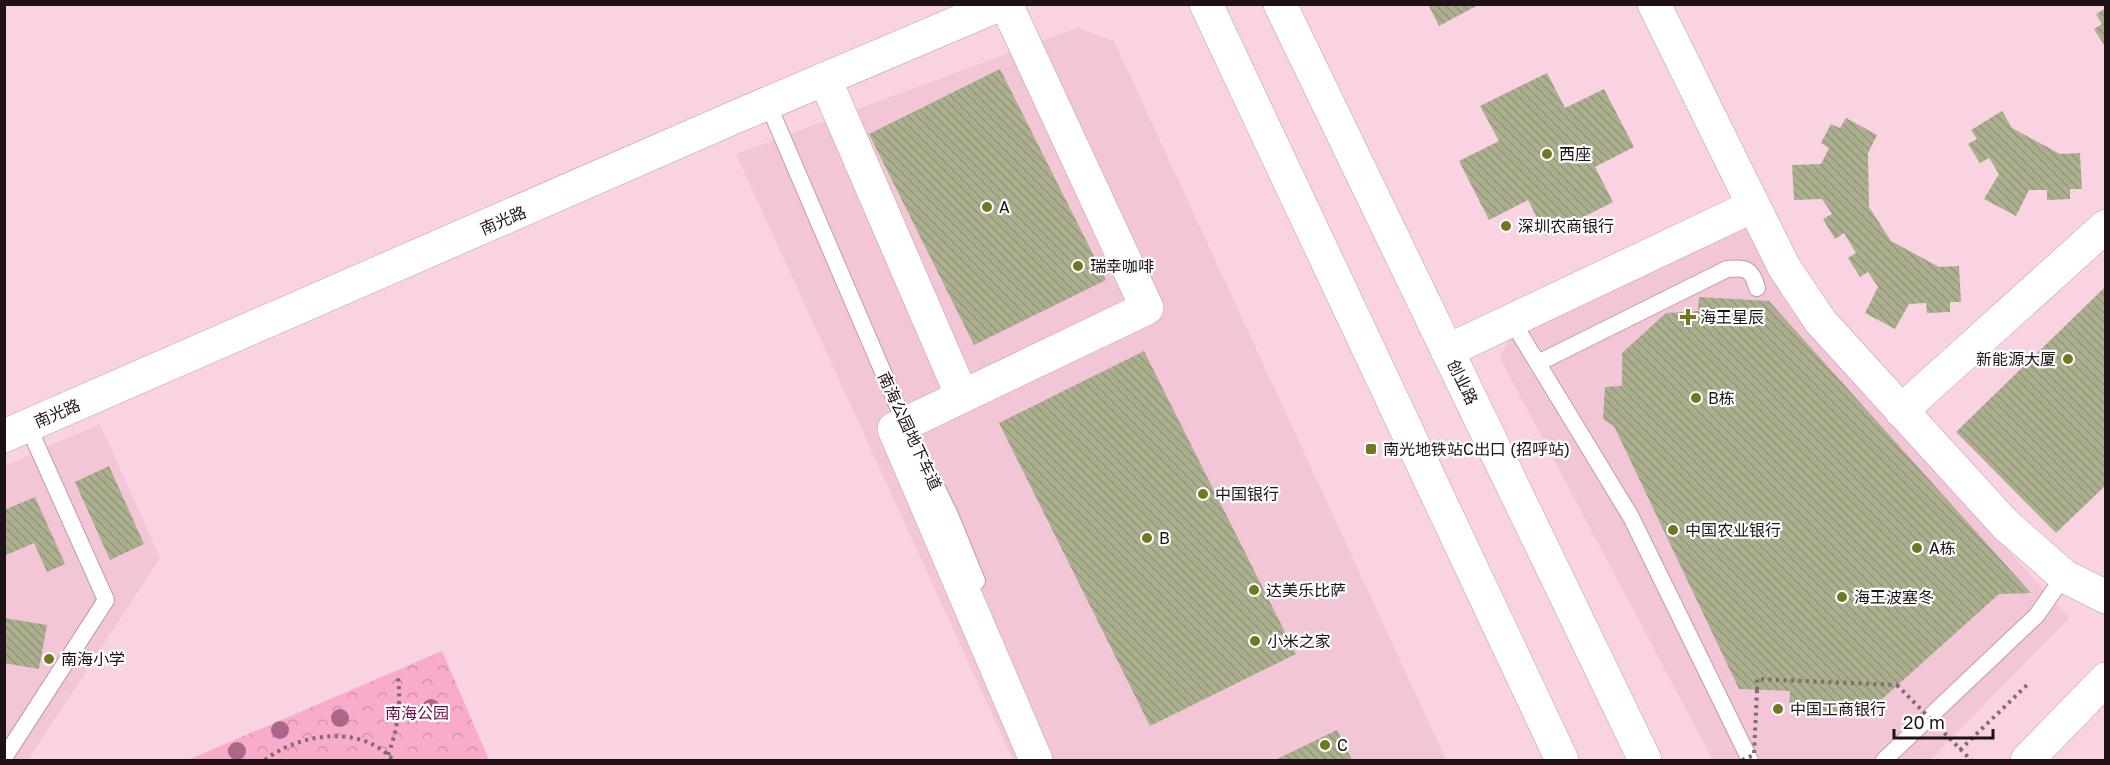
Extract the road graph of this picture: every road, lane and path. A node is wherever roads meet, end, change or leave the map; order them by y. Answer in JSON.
{"nodes":[{"id":1,"x":1001,"y":4,"type":"edge"},
{"id":2,"x":1006,"y":4,"type":"edge"},
{"id":3,"x":1206,"y":4,"type":"edge"},
{"id":4,"x":1280,"y":4,"type":"edge"},
{"id":5,"x":1654,"y":4,"type":"edge"},
{"id":6,"x":825,"y":79,"type":"junction"},
{"id":7,"x":768,"y":104,"type":"junction"},
{"id":8,"x":1753,"y":206,"type":"junction"},
{"id":9,"x":2106,"y":226,"type":"edge"},
{"id":10,"x":1757,"y":288,"type":"dead end"},
{"id":11,"x":1512,"y":321,"type":"junction"},
{"id":12,"x":1447,"y":351,"type":"junction"},
{"id":13,"x":1538,"y":363,"type":"junction"},
{"id":14,"x":962,"y":396,"type":"junction"},
{"id":15,"x":1901,"y":411,"type":"junction"},
{"id":16,"x":905,"y":423,"type":"junction"},
{"id":17,"x":16,"y":431,"type":"edge"},
{"id":18,"x":2064,"y":576,"type":"junction"},
{"id":19,"x":2106,"y":597,"type":"edge"},
{"id":20,"x":398,"y":677,"type":"dead end"},
{"id":21,"x":2106,"y":679,"type":"edge"},
{"id":22,"x":2027,"y":685,"type":"dead end"},
{"id":23,"x":1960,"y":750,"type":"junction"},
{"id":24,"x":388,"y":754,"type":"junction"},
{"id":25,"x":4,"y":758,"type":"edge"},
{"id":26,"x":265,"y":760,"type":"edge"},
{"id":27,"x":393,"y":760,"type":"edge"},
{"id":28,"x":1036,"y":760,"type":"edge"},
{"id":29,"x":1050,"y":760,"type":"edge"},
{"id":30,"x":1562,"y":760,"type":"edge"},
{"id":31,"x":1645,"y":760,"type":"edge"},
{"id":32,"x":1742,"y":760,"type":"edge"},
{"id":33,"x":1750,"y":760,"type":"edge"},
{"id":34,"x":1884,"y":760,"type":"edge"},
{"id":35,"x":1971,"y":760,"type":"edge"},
{"id":36,"x":2027,"y":760,"type":"edge"}],
"edges":[{"from":1,"to":6,"type":"main road","name":"南光路"},
{"from":2,"to":14,"type":"main road"},
{"from":3,"to":30,"type":"main road"},
{"from":4,"to":12,"type":"main road","name":"创业路"},
{"from":5,"to":8,"type":"main road"},
{"from":6,"to":7,"type":"main road","name":"南光路"},
{"from":6,"to":14,"type":"main road"},
{"from":7,"to":16,"type":"lane","name":"南海公园地下车道"},
{"from":7,"to":17,"type":"main road","name":"南光路"},
{"from":8,"to":11,"type":"main road"},
{"from":8,"to":15,"type":"main road"},
{"from":9,"to":15,"type":"main road"},
{"from":10,"to":13,"type":"lane"},
{"from":11,"to":12,"type":"main road"},
{"from":11,"to":13,"type":"lane"},
{"from":12,"to":31,"type":"main road","name":"创业路"},
{"from":13,"to":33,"type":"lane"},
{"from":14,"to":16,"type":"main road"},
{"from":15,"to":18,"type":"main road"},
{"from":16,"to":28,"type":"main road"},
{"from":16,"to":29,"type":"lane","name":"南海公园地下车道"},
{"from":17,"to":25,"type":"lane"},
{"from":18,"to":19,"type":"main road"},
{"from":18,"to":34,"type":"lane"},
{"from":20,"to":24,"type":"path"},
{"from":21,"to":36,"type":"main road"},
{"from":22,"to":23,"type":"path"},
{"from":23,"to":32,"type":"path","bridge":true},
{"from":23,"to":35,"type":"path","bridge":true},
{"from":24,"to":26,"type":"path"},
{"from":24,"to":27,"type":"path"}]}
